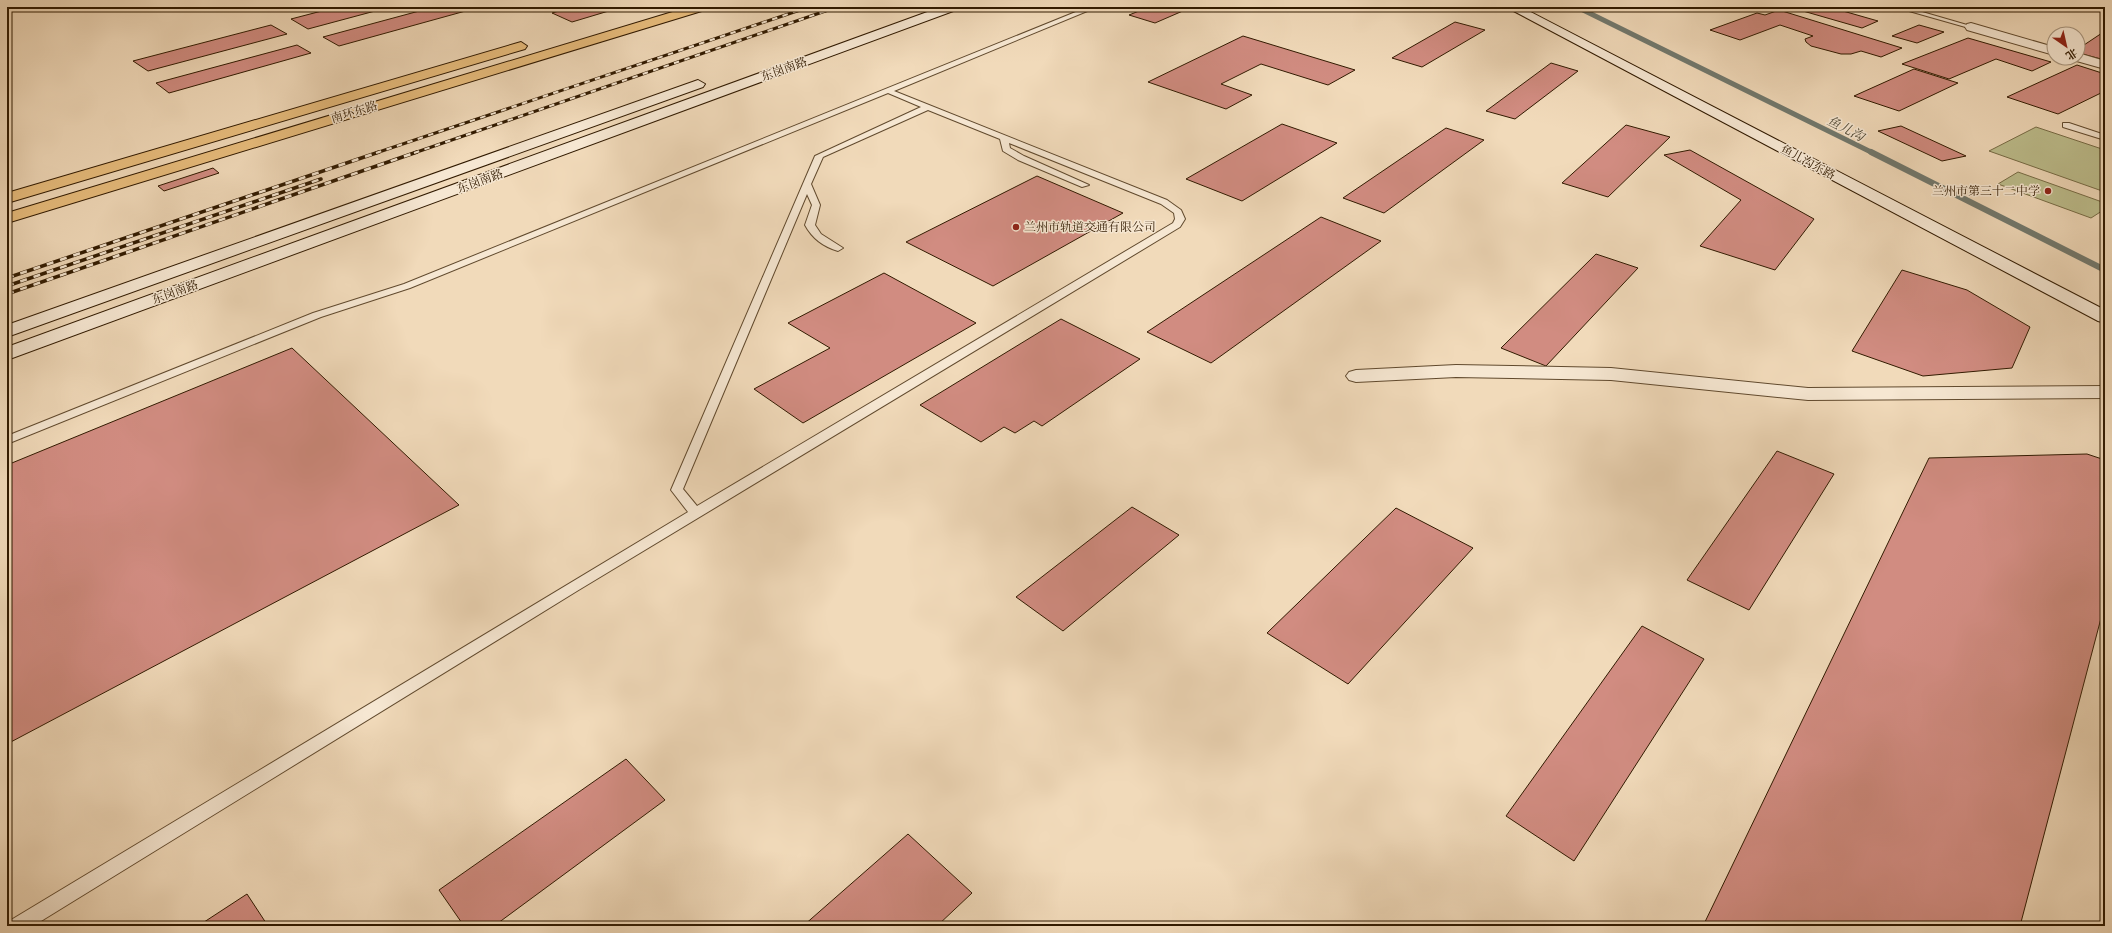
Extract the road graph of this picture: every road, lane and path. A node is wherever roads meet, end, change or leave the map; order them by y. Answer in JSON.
{"nodes":[{"id":1,"x":701,"y":7,"type":"edge"},
{"id":2,"x":914,"y":7,"type":"edge"},
{"id":3,"x":952,"y":7,"type":"edge"},
{"id":4,"x":1094,"y":7,"type":"edge"},
{"id":5,"x":1512,"y":7,"type":"edge"},
{"id":6,"x":1898,"y":7,"type":"edge"},
{"id":7,"x":1971,"y":27,"type":"joint"},
{"id":8,"x":569,"y":32,"type":"dead end"},
{"id":9,"x":589,"y":41,"type":"junction"},
{"id":10,"x":531,"y":43,"type":"dead end"},
{"id":11,"x":2046,"y":48,"type":"edge"},
{"id":12,"x":2086,"y":59,"type":"edge"},
{"id":13,"x":2105,"y":65,"type":"edge"},
{"id":14,"x":734,"y":71,"type":"dead end"},
{"id":15,"x":711,"y":79,"type":"dead end"},
{"id":16,"x":888,"y":91,"type":"junction"},
{"id":17,"x":928,"y":107,"type":"junction"},
{"id":18,"x":2066,"y":125,"type":"dead end"},
{"id":19,"x":1004,"y":137,"type":"junction"},
{"id":20,"x":2105,"y":138,"type":"edge"},
{"id":21,"x":807,"y":184,"type":"junction"},
{"id":22,"x":1085,"y":185,"type":"dead end"},
{"id":23,"x":7,"y":198,"type":"edge"},
{"id":24,"x":7,"y":218,"type":"edge"},
{"id":25,"x":838,"y":248,"type":"dead end"},
{"id":26,"x":2105,"y":317,"type":"edge"},
{"id":27,"x":7,"y":331,"type":"edge"},
{"id":28,"x":7,"y":354,"type":"edge"},
{"id":29,"x":1356,"y":376,"type":"dead end"},
{"id":30,"x":2105,"y":392,"type":"edge"},
{"id":31,"x":7,"y":440,"type":"edge"},
{"id":32,"x":696,"y":513,"type":"junction"},
{"id":33,"x":17,"y":926,"type":"edge"}],
"edges":[{"from":1,"to":9,"type":"highway","name":"南环东路"},
{"from":2,"to":14,"type":"street","name":"东岗南路"},
{"from":3,"to":28,"type":"street","name":"东岗南路"},
{"from":4,"to":16,"type":"lane"},
{"from":5,"to":26,"type":"street","name":"鱼儿沟东路"},
{"from":6,"to":7,"type":"lane"},
{"from":7,"to":11,"type":"street"},
{"from":8,"to":9,"type":"highway"},
{"from":9,"to":24,"type":"highway","name":"南环东路"},
{"from":10,"to":23,"type":"highway","name":"南环东路"},
{"from":12,"to":13,"type":"street"},
{"from":15,"to":27,"type":"street","name":"东岗南路"},
{"from":16,"to":17,"type":"lane"},
{"from":16,"to":31,"type":"lane"},
{"from":17,"to":19,"type":"lane"},
{"from":17,"to":21,"type":"lane"},
{"from":18,"to":20,"type":"lane"},
{"from":19,"to":22,"type":"lane"},
{"from":19,"to":32,"type":"lane"},
{"from":21,"to":25,"type":"lane"},
{"from":21,"to":32,"type":"lane"},
{"from":29,"to":30,"type":"street"},
{"from":32,"to":33,"type":"lane"}]}
